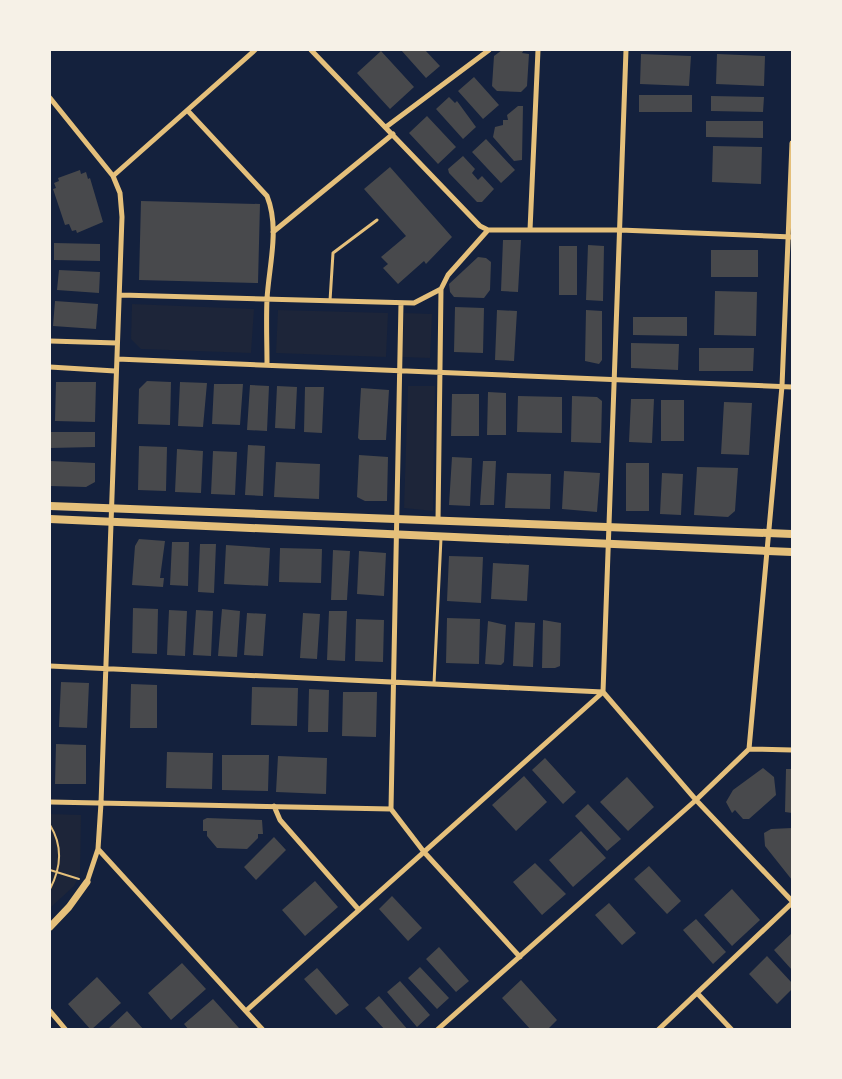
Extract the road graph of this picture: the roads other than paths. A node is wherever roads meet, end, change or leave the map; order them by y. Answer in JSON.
{"nodes":[{"id":1,"x":255,"y":50,"type":"edge"},
{"id":2,"x":311,"y":50,"type":"edge"},
{"id":3,"x":489,"y":50,"type":"edge"},
{"id":4,"x":538,"y":50,"type":"edge"},
{"id":5,"x":626,"y":50,"type":"edge"},
{"id":6,"x":50,"y":99,"type":"edge"},
{"id":7,"x":188,"y":111,"type":"junction"},
{"id":8,"x":386,"y":127,"type":"junction"},
{"id":9,"x":393,"y":134,"type":"junction"},
{"id":10,"x":792,"y":143,"type":"edge"},
{"id":11,"x":113,"y":176,"type":"junction"},
{"id":12,"x":377,"y":220,"type":"dead end"},
{"id":13,"x":488,"y":230,"type":"junction"},
{"id":14,"x":530,"y":230,"type":"junction"},
{"id":15,"x":620,"y":230,"type":"junction"},
{"id":16,"x":273,"y":232,"type":"junction"},
{"id":17,"x":790,"y":237,"type":"edge"},
{"id":18,"x":441,"y":289,"type":"junction"},
{"id":19,"x":121,"y":295,"type":"junction"},
{"id":20,"x":267,"y":300,"type":"junction"},
{"id":21,"x":330,"y":301,"type":"junction"},
{"id":22,"x":401,"y":303,"type":"junction"},
{"id":23,"x":50,"y":341,"type":"edge"},
{"id":24,"x":117,"y":343,"type":"junction"},
{"id":25,"x":117,"y":359,"type":"junction"},
{"id":26,"x":267,"y":365,"type":"junction"},
{"id":27,"x":50,"y":367,"type":"edge"},
{"id":28,"x":116,"y":371,"type":"junction"},
{"id":29,"x":401,"y":371,"type":"junction"},
{"id":30,"x":440,"y":373,"type":"junction"},
{"id":31,"x":616,"y":379,"type":"junction"},
{"id":32,"x":782,"y":386,"type":"junction"},
{"id":33,"x":792,"y":387,"type":"edge"},
{"id":34,"x":50,"y":506,"type":"edge"},
{"id":35,"x":111,"y":509,"type":"junction"},
{"id":36,"x":50,"y":519,"type":"edge"},
{"id":37,"x":397,"y":519,"type":"junction"},
{"id":38,"x":438,"y":521,"type":"junction"},
{"id":39,"x":111,"y":522,"type":"junction"},
{"id":40,"x":607,"y":527,"type":"junction"},
{"id":41,"x":770,"y":532,"type":"junction"},
{"id":42,"x":397,"y":534,"type":"junction"},
{"id":43,"x":792,"y":534,"type":"edge"},
{"id":44,"x":441,"y":537,"type":"junction"},
{"id":45,"x":607,"y":544,"type":"junction"},
{"id":46,"x":769,"y":551,"type":"junction"},
{"id":47,"x":792,"y":552,"type":"edge"},
{"id":48,"x":50,"y":666,"type":"edge"},
{"id":49,"x":106,"y":667,"type":"junction"},
{"id":50,"x":395,"y":681,"type":"junction"},
{"id":51,"x":434,"y":684,"type":"junction"},
{"id":52,"x":603,"y":692,"type":"junction"},
{"id":53,"x":749,"y":749,"type":"junction"},
{"id":54,"x":792,"y":750,"type":"edge"},
{"id":55,"x":696,"y":800,"type":"junction"},
{"id":56,"x":50,"y":802,"type":"edge"},
{"id":57,"x":101,"y":803,"type":"junction"},
{"id":58,"x":274,"y":806,"type":"junction"},
{"id":59,"x":392,"y":809,"type":"junction"},
{"id":60,"x":98,"y":849,"type":"junction"},
{"id":61,"x":424,"y":852,"type":"junction"},
{"id":62,"x":87,"y":882,"type":"joint"},
{"id":63,"x":792,"y":902,"type":"edge"},
{"id":64,"x":359,"y":910,"type":"junction"},
{"id":65,"x":50,"y":927,"type":"edge"},
{"id":66,"x":520,"y":957,"type":"junction"},
{"id":67,"x":698,"y":994,"type":"junction"},
{"id":68,"x":247,"y":1010,"type":"junction"},
{"id":69,"x":50,"y":1011,"type":"edge"},
{"id":70,"x":66,"y":1029,"type":"edge"},
{"id":71,"x":263,"y":1029,"type":"edge"},
{"id":72,"x":437,"y":1029,"type":"edge"},
{"id":73,"x":658,"y":1029,"type":"edge"},
{"id":74,"x":732,"y":1029,"type":"edge"}],
"edges":[{"from":1,"to":7,"type":"street"},
{"from":2,"to":8,"type":"street"},
{"from":3,"to":8,"type":"street"},
{"from":4,"to":14,"type":"street"},
{"from":5,"to":15,"type":"street"},
{"from":6,"to":11,"type":"street"},
{"from":7,"to":11,"type":"street"},
{"from":7,"to":16,"type":"street"},
{"from":8,"to":9,"type":"street"},
{"from":9,"to":13,"type":"street"},
{"from":9,"to":16,"type":"street"},
{"from":10,"to":17,"type":"street"},
{"from":11,"to":19,"type":"street"},
{"from":12,"to":21,"type":"lane"},
{"from":13,"to":14,"type":"street"},
{"from":13,"to":18,"type":"street"},
{"from":14,"to":15,"type":"street"},
{"from":15,"to":17,"type":"street"},
{"from":15,"to":31,"type":"street"},
{"from":16,"to":20,"type":"street"},
{"from":17,"to":32,"type":"street"},
{"from":18,"to":22,"type":"street"},
{"from":18,"to":30,"type":"street"},
{"from":19,"to":20,"type":"street"},
{"from":19,"to":24,"type":"street"},
{"from":20,"to":21,"type":"street"},
{"from":20,"to":26,"type":"street"},
{"from":21,"to":22,"type":"street"},
{"from":22,"to":29,"type":"street"},
{"from":23,"to":24,"type":"street"},
{"from":24,"to":25,"type":"street"},
{"from":25,"to":26,"type":"street"},
{"from":25,"to":28,"type":"street"},
{"from":26,"to":29,"type":"street"},
{"from":27,"to":28,"type":"street"},
{"from":28,"to":35,"type":"street"},
{"from":29,"to":30,"type":"street"},
{"from":29,"to":37,"type":"street"},
{"from":30,"to":31,"type":"street"},
{"from":30,"to":38,"type":"street"},
{"from":31,"to":32,"type":"street"},
{"from":31,"to":40,"type":"street"},
{"from":32,"to":33,"type":"street"},
{"from":32,"to":41,"type":"street"},
{"from":34,"to":35,"type":"main road"},
{"from":35,"to":37,"type":"main road"},
{"from":35,"to":39,"type":"street"},
{"from":36,"to":39,"type":"main road"},
{"from":37,"to":38,"type":"main road"},
{"from":37,"to":42,"type":"street"},
{"from":38,"to":40,"type":"main road"},
{"from":39,"to":42,"type":"main road"},
{"from":39,"to":49,"type":"street"},
{"from":40,"to":41,"type":"main road"},
{"from":40,"to":45,"type":"street"},
{"from":41,"to":43,"type":"main road"},
{"from":41,"to":46,"type":"street"},
{"from":42,"to":44,"type":"main road"},
{"from":42,"to":50,"type":"street"},
{"from":44,"to":45,"type":"main road"},
{"from":44,"to":51,"type":"lane"},
{"from":45,"to":46,"type":"main road"},
{"from":45,"to":52,"type":"street"},
{"from":46,"to":47,"type":"main road"},
{"from":46,"to":53,"type":"street"},
{"from":48,"to":49,"type":"street"},
{"from":49,"to":50,"type":"street"},
{"from":49,"to":57,"type":"street"},
{"from":50,"to":51,"type":"street"},
{"from":50,"to":59,"type":"street"},
{"from":51,"to":52,"type":"street"},
{"from":52,"to":55,"type":"street"},
{"from":52,"to":61,"type":"street"},
{"from":53,"to":54,"type":"street"},
{"from":53,"to":55,"type":"street"},
{"from":55,"to":63,"type":"street"},
{"from":55,"to":66,"type":"street"},
{"from":56,"to":57,"type":"street"},
{"from":57,"to":58,"type":"street"},
{"from":57,"to":60,"type":"street"},
{"from":58,"to":59,"type":"street"},
{"from":58,"to":64,"type":"street"},
{"from":59,"to":61,"type":"street"},
{"from":60,"to":62,"type":"street"},
{"from":60,"to":68,"type":"street"},
{"from":61,"to":64,"type":"street"},
{"from":61,"to":66,"type":"street"},
{"from":62,"to":65,"type":"street"},
{"from":63,"to":67,"type":"street"},
{"from":64,"to":68,"type":"street"},
{"from":66,"to":72,"type":"street"},
{"from":67,"to":73,"type":"street"},
{"from":67,"to":74,"type":"street"},
{"from":68,"to":71,"type":"street"},
{"from":69,"to":70,"type":"street"}]}
